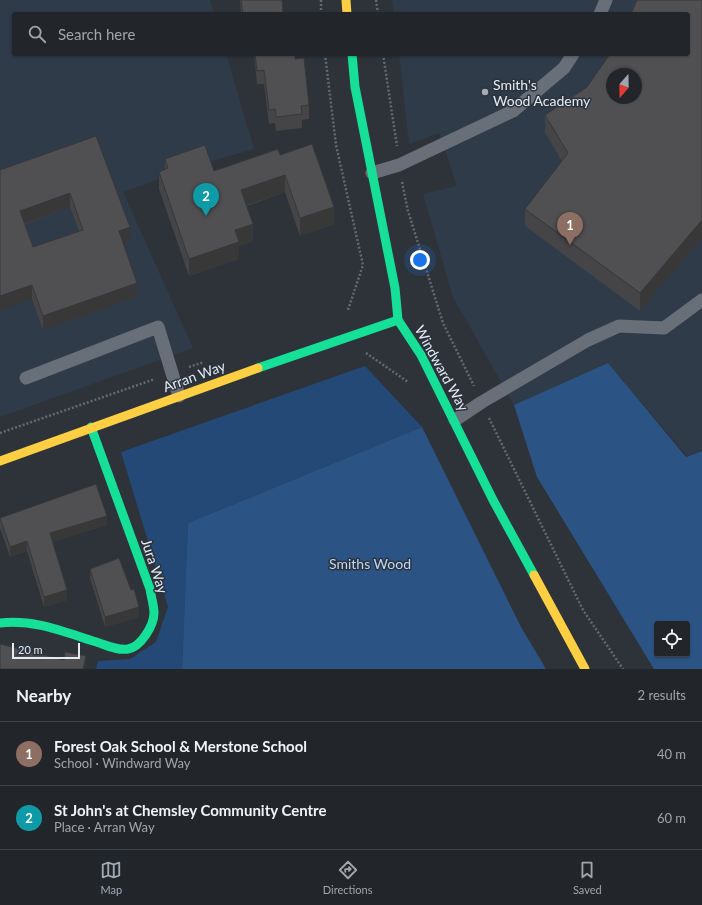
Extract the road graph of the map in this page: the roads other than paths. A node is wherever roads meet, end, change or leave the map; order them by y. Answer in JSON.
{"nodes":[{"id":1,"x":346,"y":0,"type":"edge"},
{"id":2,"x":606,"y":0,"type":"edge"},
{"id":3,"x":348,"y":12,"type":"edge"},
{"id":4,"x":601,"y":12,"type":"edge"},
{"id":5,"x":352,"y":56,"type":"edge"},
{"id":6,"x":572,"y":56,"type":"edge"},
{"id":7,"x":372,"y":173,"type":"junction"},
{"id":8,"x":702,"y":300,"type":"edge"},
{"id":9,"x":398,"y":320,"type":"junction"},
{"id":10,"x":26,"y":378,"type":"dead end"},
{"id":11,"x":178,"y":396,"type":"junction"},
{"id":12,"x":455,"y":420,"type":"junction"},
{"id":13,"x":91,"y":427,"type":"junction"},
{"id":14,"x":0,"y":462,"type":"edge"},
{"id":15,"x":0,"y":624,"type":"edge"},
{"id":16,"x":585,"y":669,"type":"edge"}],
"edges":[{"from":1,"to":3,"type":"street"},
{"from":2,"to":4,"type":"lane"},
{"from":5,"to":7,"type":"street","name":"Windward Way"},
{"from":6,"to":7,"type":"lane"},
{"from":7,"to":9,"type":"street","name":"Windward Way"},
{"from":8,"to":12,"type":"lane"},
{"from":9,"to":11,"type":"street","name":"Arran Way"},
{"from":9,"to":12,"type":"street","name":"Windward Way"},
{"from":10,"to":11,"type":"lane"},
{"from":11,"to":13,"type":"street","name":"Arran Way"},
{"from":12,"to":16,"type":"street","name":"Windward Way"},
{"from":13,"to":14,"type":"street","name":"Arran Way"},
{"from":13,"to":15,"type":"street","name":"Jura Way"}]}
